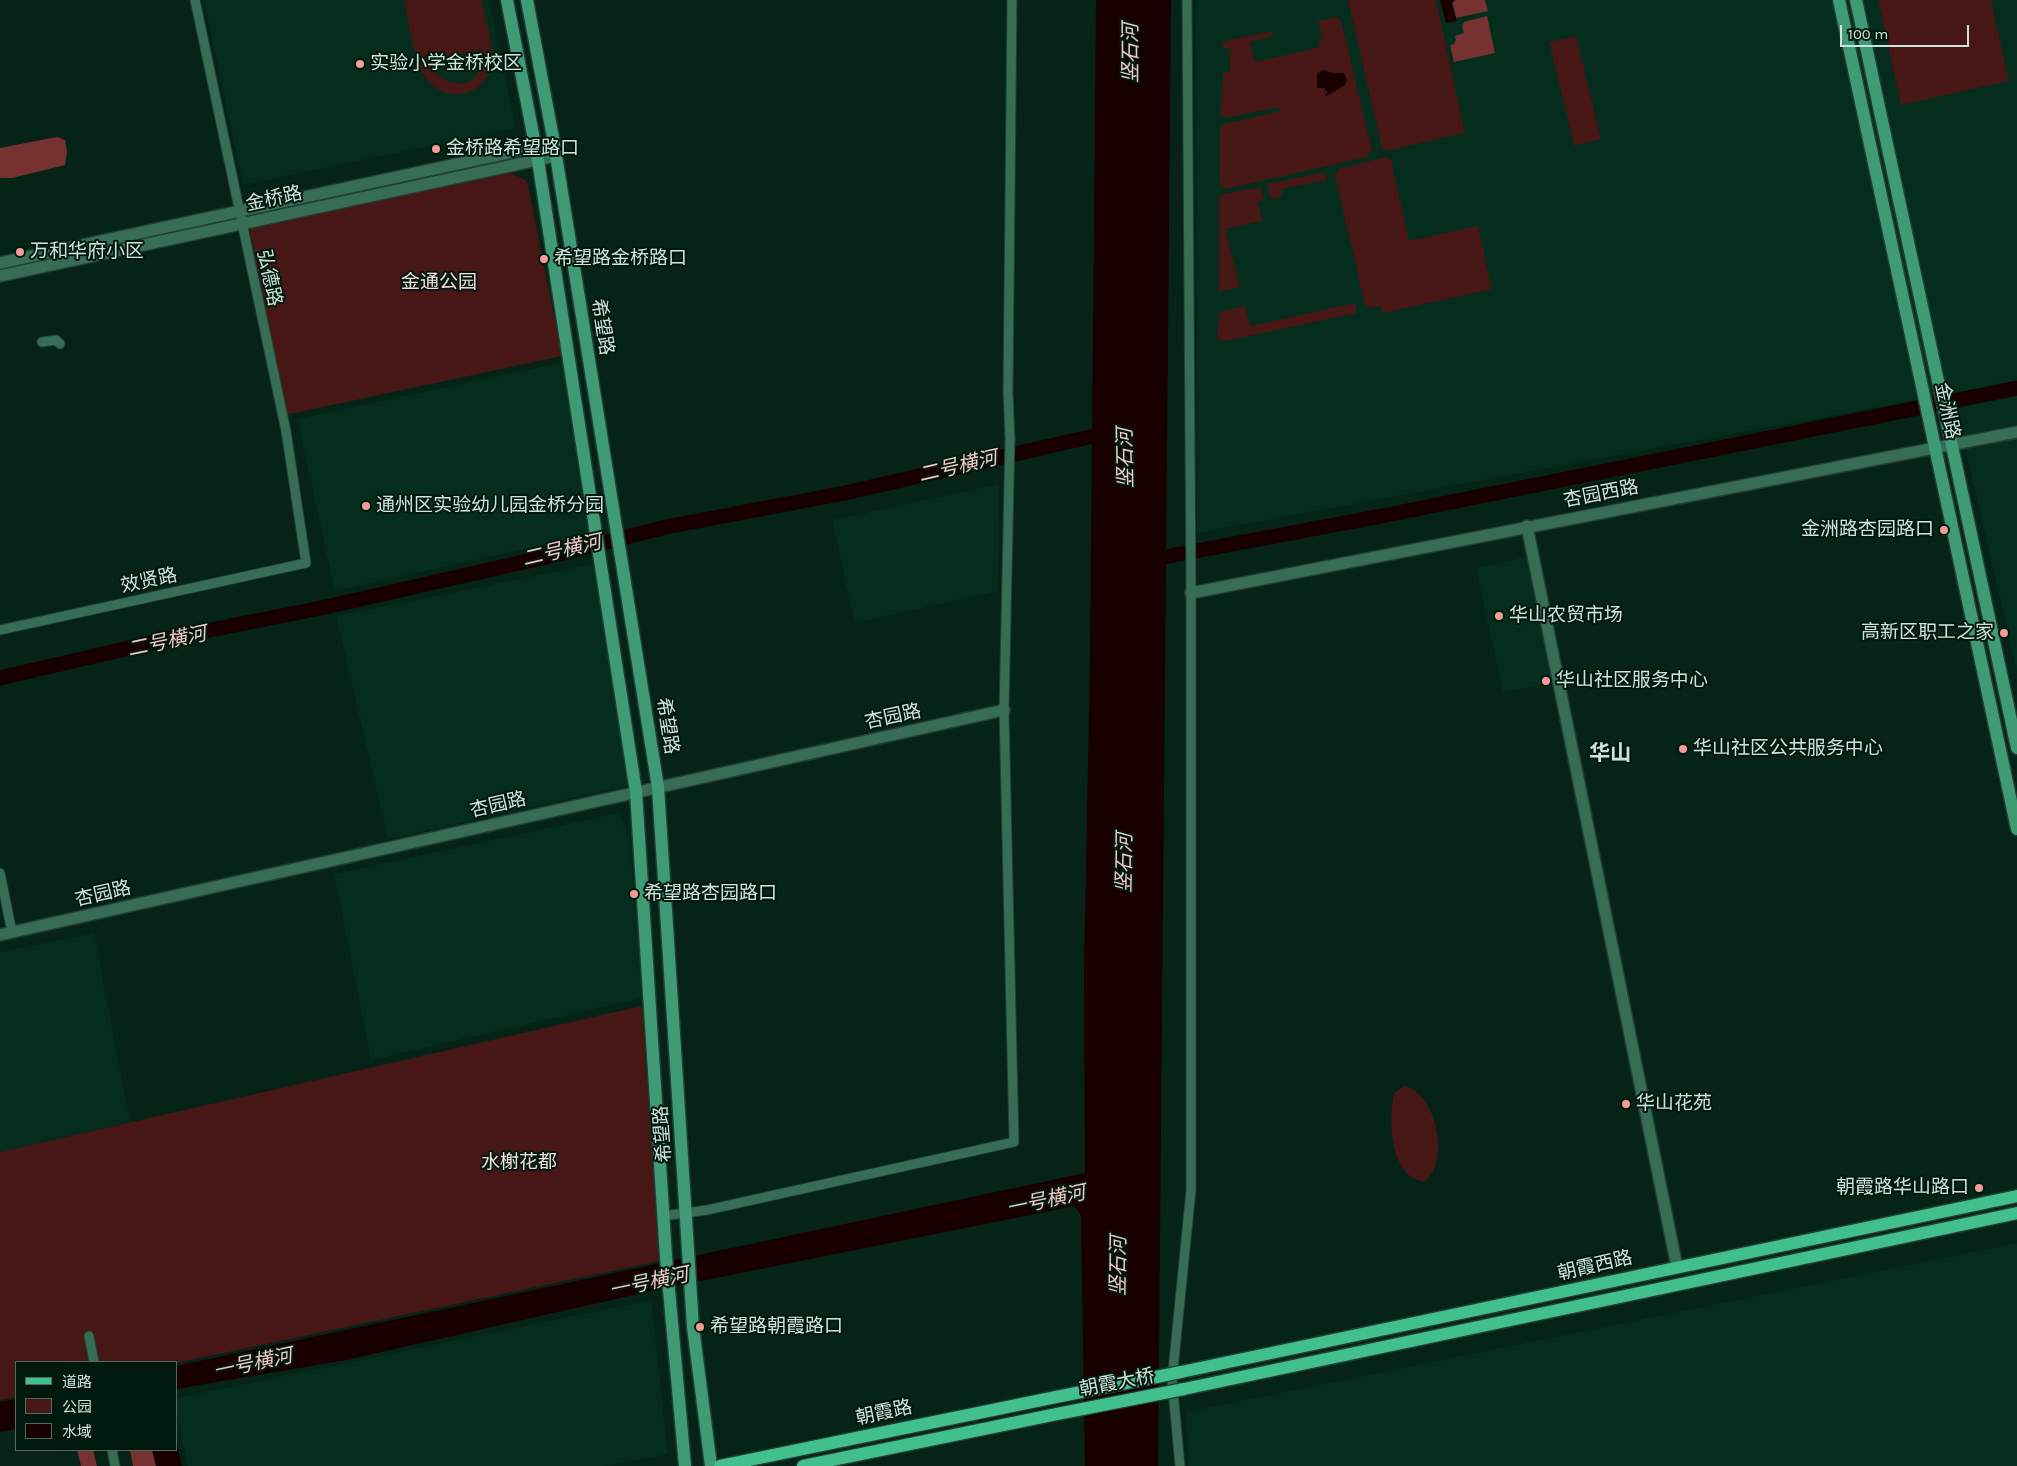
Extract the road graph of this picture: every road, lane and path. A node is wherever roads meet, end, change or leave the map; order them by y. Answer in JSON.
{"nodes":[{"id":1,"x":195,"y":0,"type":"edge"},
{"id":2,"x":507,"y":0,"type":"edge"},
{"id":3,"x":527,"y":0,"type":"edge"},
{"id":4,"x":1012,"y":0,"type":"edge"},
{"id":5,"x":1187,"y":0,"type":"edge"},
{"id":6,"x":1839,"y":0,"type":"edge"},
{"id":7,"x":1856,"y":0,"type":"edge"},
{"id":8,"x":554,"y":143,"type":"junction"},
{"id":9,"x":535,"y":146,"type":"junction"},
{"id":10,"x":556,"y":156,"type":"junction"},
{"id":11,"x":538,"y":160,"type":"junction"},
{"id":12,"x":238,"y":211,"type":"junction"},
{"id":13,"x":0,"y":263,"type":"edge"},
{"id":14,"x":0,"y":276,"type":"edge"},
{"id":15,"x":42,"y":342,"type":"dead end"},
{"id":16,"x":60,"y":344,"type":"dead end"},
{"id":17,"x":2017,"y":432,"type":"edge"},
{"id":18,"x":1952,"y":444,"type":"junction"},
{"id":19,"x":1936,"y":448,"type":"junction"},
{"id":20,"x":1527,"y":526,"type":"junction"},
{"id":21,"x":306,"y":563,"type":"joint"},
{"id":22,"x":1191,"y":593,"type":"junction"},
{"id":23,"x":0,"y":630,"type":"edge"},
{"id":24,"x":1004,"y":710,"type":"junction"},
{"id":25,"x":2017,"y":748,"type":"edge"},
{"id":26,"x":658,"y":787,"type":"junction"},
{"id":27,"x":636,"y":792,"type":"junction"},
{"id":28,"x":2017,"y":829,"type":"edge"},
{"id":29,"x":0,"y":873,"type":"edge"},
{"id":30,"x":12,"y":932,"type":"junction"},
{"id":31,"x":0,"y":935,"type":"edge"},
{"id":32,"x":2017,"y":1196,"type":"edge"},
{"id":33,"x":687,"y":1213,"type":"junction"},
{"id":34,"x":2017,"y":1213,"type":"edge"},
{"id":35,"x":664,"y":1216,"type":"junction"},
{"id":36,"x":1678,"y":1266,"type":"junction"},
{"id":37,"x":1681,"y":1285,"type":"junction"},
{"id":38,"x":90,"y":1336,"type":"dead end"},
{"id":39,"x":94,"y":1361,"type":"edge"},
{"id":40,"x":1182,"y":1372,"type":"joint"},
{"id":41,"x":1184,"y":1389,"type":"joint"},
{"id":42,"x":1056,"y":1398,"type":"joint"},
{"id":43,"x":1057,"y":1414,"type":"joint"},
{"id":44,"x":112,"y":1451,"type":"edge"},
{"id":45,"x":115,"y":1466,"type":"edge"},
{"id":46,"x":686,"y":1466,"type":"edge"},
{"id":47,"x":711,"y":1466,"type":"edge"},
{"id":48,"x":720,"y":1466,"type":"edge"},
{"id":49,"x":803,"y":1466,"type":"edge"},
{"id":50,"x":1180,"y":1466,"type":"edge"}],
"edges":[{"from":1,"to":12,"type":"street","name":"弘德路"},
{"from":2,"to":9,"type":"main road","name":"希望路"},
{"from":3,"to":8,"type":"main road","name":"希望路"},
{"from":4,"to":24,"type":"street"},
{"from":5,"to":22,"type":"street"},
{"from":6,"to":19,"type":"main road","name":"金洲路"},
{"from":7,"to":18,"type":"main road","name":"金洲路"},
{"from":8,"to":9,"type":"street","name":"金桥路"},
{"from":8,"to":10,"type":"main road","name":"希望路"},
{"from":9,"to":11,"type":"main road","name":"希望路"},
{"from":9,"to":12,"type":"street","name":"金桥路"},
{"from":10,"to":11,"type":"street","name":"金桥路"},
{"from":10,"to":26,"type":"main road","name":"希望路"},
{"from":11,"to":14,"type":"street","name":"金桥路"},
{"from":11,"to":27,"type":"main road","name":"希望路"},
{"from":12,"to":13,"type":"street","name":"金桥路"},
{"from":12,"to":21,"type":"street","name":"弘德路"},
{"from":15,"to":16,"type":"street"},
{"from":17,"to":18,"type":"street","name":"杏园西路"},
{"from":18,"to":19,"type":"street","name":"杏园西路"},
{"from":18,"to":25,"type":"main road","name":"金洲路"},
{"from":19,"to":20,"type":"street","name":"杏园西路"},
{"from":19,"to":28,"type":"main road","name":"金洲路"},
{"from":20,"to":22,"type":"street","name":"杏园西路"},
{"from":20,"to":36,"type":"street"},
{"from":21,"to":23,"type":"street","name":"效贤路"},
{"from":22,"to":50,"type":"street"},
{"from":24,"to":26,"type":"street","name":"杏园路"},
{"from":24,"to":33,"type":"street"},
{"from":26,"to":27,"type":"street","name":"杏园路"},
{"from":26,"to":33,"type":"main road","name":"希望路"},
{"from":27,"to":30,"type":"street","name":"杏园路"},
{"from":27,"to":35,"type":"main road","name":"希望路"},
{"from":29,"to":30,"type":"street"},
{"from":30,"to":31,"type":"street","name":"杏园路"},
{"from":32,"to":36,"type":"main road","name":"朝霞西路"},
{"from":33,"to":35,"type":"street"},
{"from":33,"to":47,"type":"main road","name":"希望路"},
{"from":34,"to":37,"type":"main road","name":"朝霞西路"},
{"from":35,"to":46,"type":"main road","name":"希望路"},
{"from":36,"to":37,"type":"street"},
{"from":36,"to":40,"type":"main road","name":"朝霞西路"},
{"from":37,"to":41,"type":"main road","name":"朝霞西路"},
{"from":38,"to":39,"type":"street"},
{"from":40,"to":42,"type":"main road","name":"朝霞大桥","bridge":true},
{"from":41,"to":43,"type":"main road","name":"朝霞大桥","bridge":true},
{"from":42,"to":48,"type":"main road","name":"朝霞路"},
{"from":43,"to":49,"type":"main road","name":"朝霞路"},
{"from":44,"to":45,"type":"street"}]}
